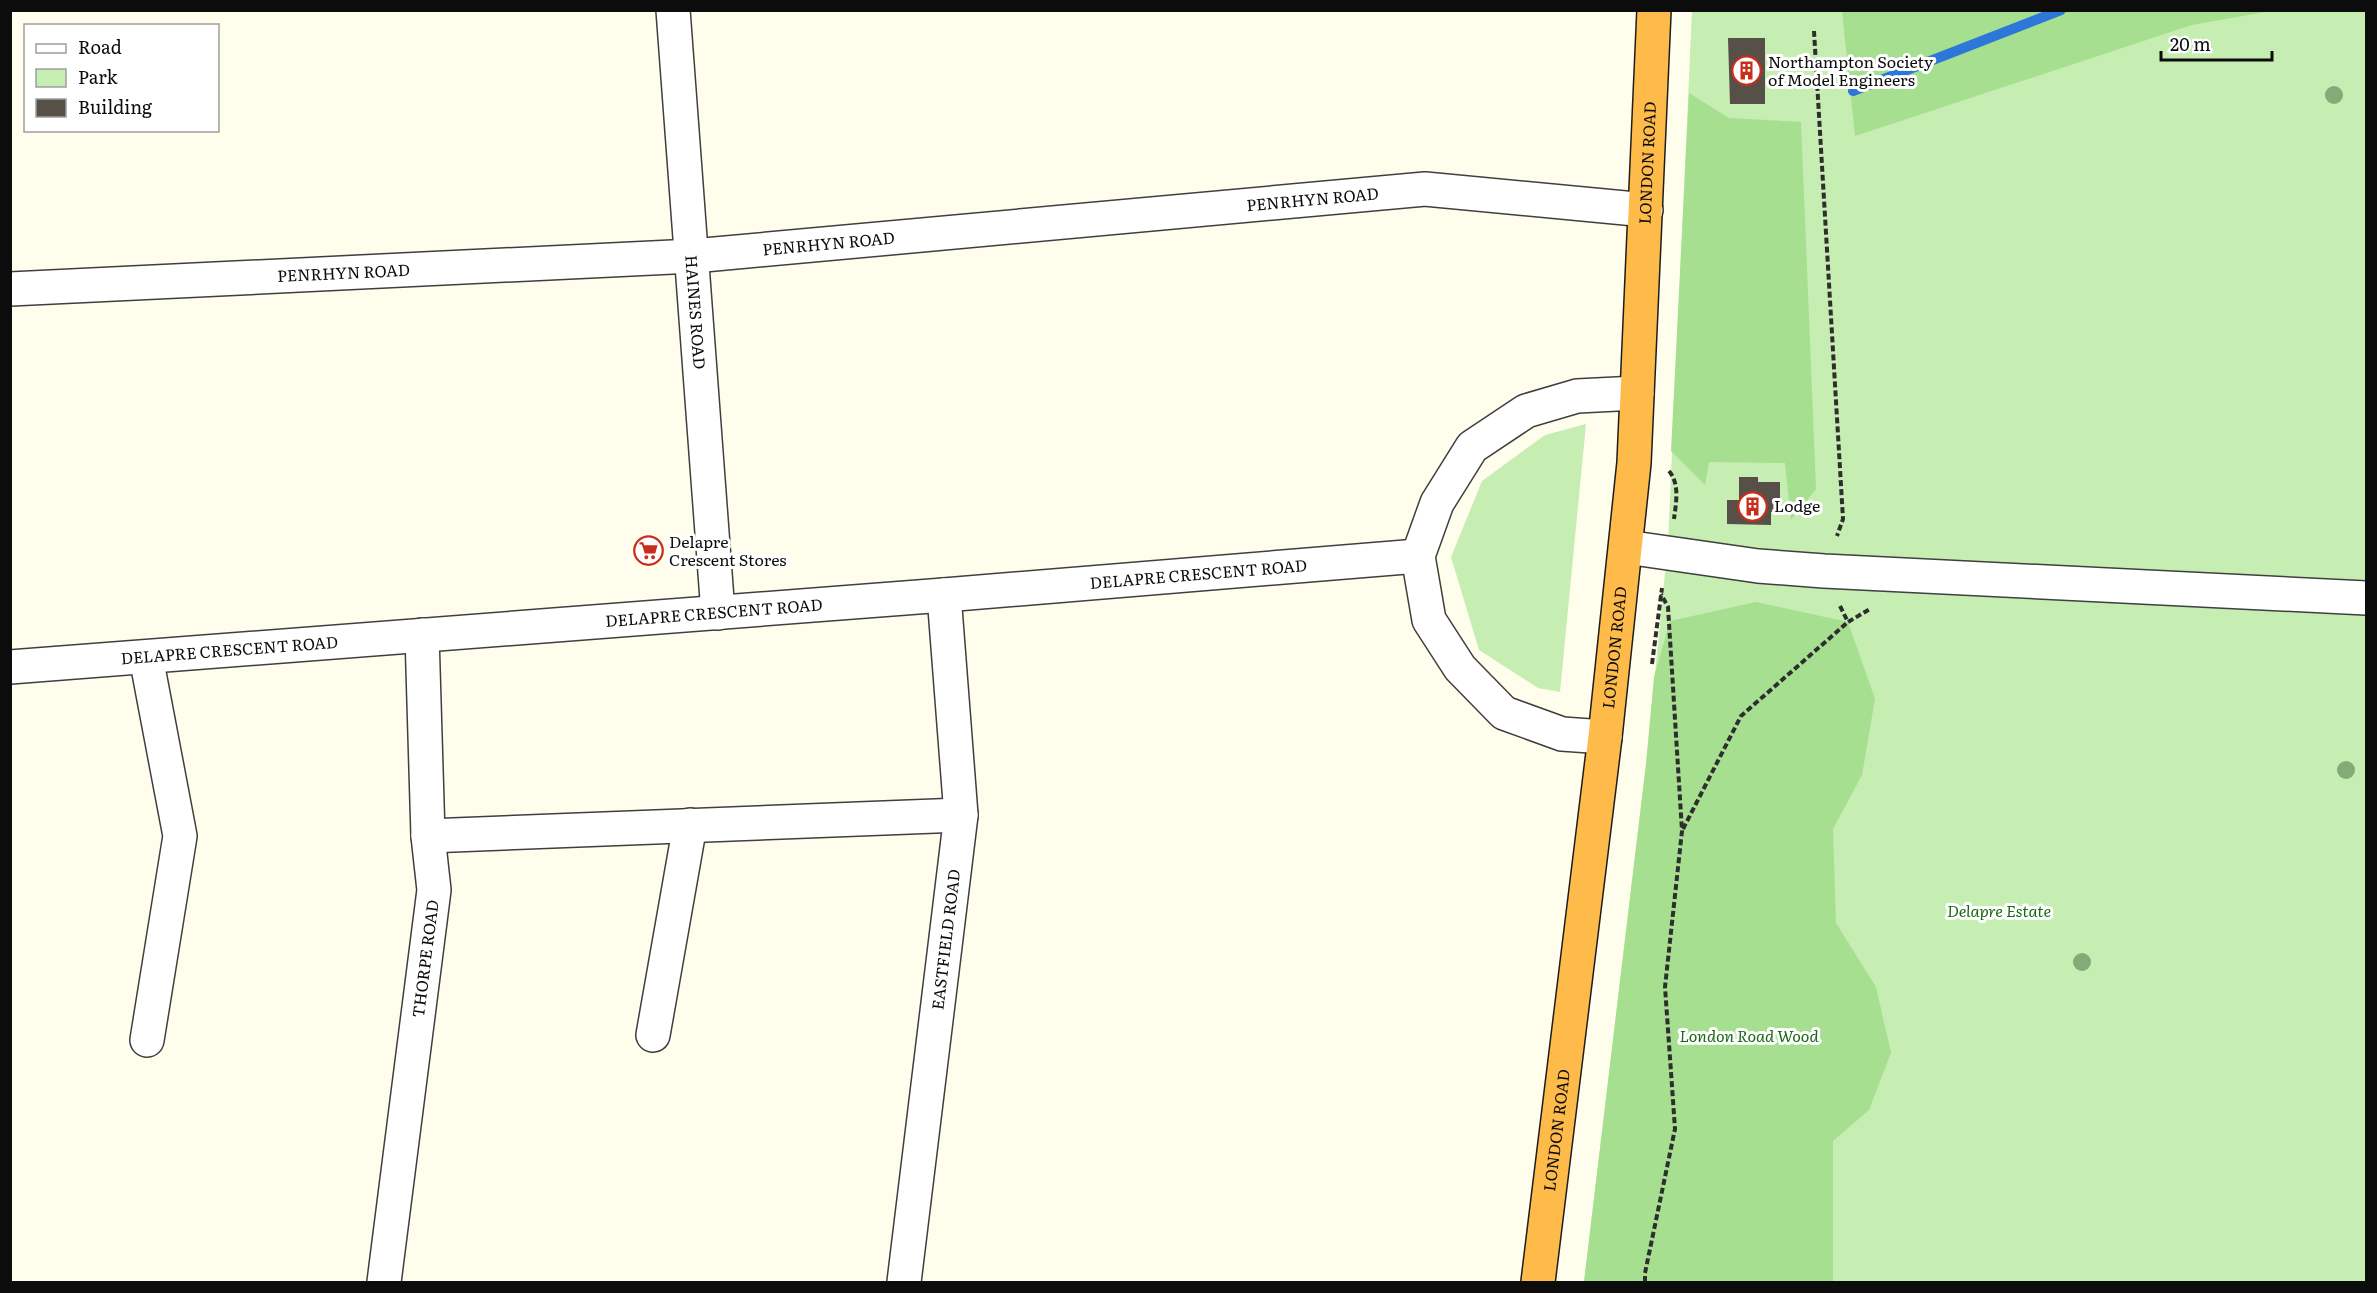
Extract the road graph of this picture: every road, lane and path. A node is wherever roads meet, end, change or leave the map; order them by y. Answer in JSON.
{"nodes":[{"id":1,"x":674,"y":10,"type":"edge"},
{"id":2,"x":1654,"y":10,"type":"edge"},
{"id":3,"x":1814,"y":31,"type":"dead end"},
{"id":4,"x":1646,"y":210,"type":"junction"},
{"id":5,"x":693,"y":256,"type":"junction"},
{"id":6,"x":10,"y":289,"type":"edge"},
{"id":7,"x":1637,"y":393,"type":"junction"},
{"id":8,"x":1626,"y":547,"type":"junction"},
{"id":9,"x":1418,"y":556,"type":"junction"},
{"id":10,"x":1824,"y":571,"type":"junction"},
{"id":11,"x":1661,"y":594,"type":"dead end"},
{"id":12,"x":944,"y":596,"type":"junction"},
{"id":13,"x":2367,"y":598,"type":"edge"},
{"id":14,"x":718,"y":613,"type":"junction"},
{"id":15,"x":1848,"y":622,"type":"dead end"},
{"id":16,"x":422,"y":635,"type":"junction"},
{"id":17,"x":146,"y":657,"type":"junction"},
{"id":18,"x":10,"y":667,"type":"edge"},
{"id":19,"x":1605,"y":737,"type":"junction"},
{"id":20,"x":961,"y":815,"type":"junction"},
{"id":21,"x":690,"y":825,"type":"junction"},
{"id":22,"x":1682,"y":831,"type":"junction"},
{"id":23,"x":428,"y":836,"type":"junction"},
{"id":24,"x":653,"y":1035,"type":"dead end"},
{"id":25,"x":147,"y":1040,"type":"dead end"},
{"id":26,"x":384,"y":1282,"type":"edge"},
{"id":27,"x":904,"y":1282,"type":"edge"},
{"id":28,"x":1538,"y":1282,"type":"edge"},
{"id":29,"x":1645,"y":1282,"type":"edge"}],
"edges":[{"from":1,"to":5,"type":"street","name":"HAINES ROAD"},
{"from":2,"to":4,"type":"highway","name":"LONDON ROAD"},
{"from":3,"to":10,"type":"path"},
{"from":4,"to":5,"type":"street","name":"PENRHYN ROAD"},
{"from":4,"to":7,"type":"highway","name":"LONDON ROAD"},
{"from":5,"to":6,"type":"street","name":"PENRHYN ROAD"},
{"from":5,"to":14,"type":"street","name":"HAINES ROAD"},
{"from":7,"to":8,"type":"highway","name":"LONDON ROAD"},
{"from":7,"to":9,"type":"street"},
{"from":8,"to":10,"type":"street"},
{"from":8,"to":19,"type":"highway","name":"LONDON ROAD"},
{"from":9,"to":12,"type":"street","name":"DELAPRE CRESCENT ROAD"},
{"from":9,"to":19,"type":"street"},
{"from":10,"to":13,"type":"street"},
{"from":11,"to":22,"type":"path"},
{"from":12,"to":14,"type":"street","name":"DELAPRE CRESCENT ROAD"},
{"from":12,"to":20,"type":"street","name":"EASTFIELD ROAD"},
{"from":14,"to":16,"type":"street","name":"DELAPRE CRESCENT ROAD"},
{"from":15,"to":22,"type":"path"},
{"from":16,"to":17,"type":"street","name":"DELAPRE CRESCENT ROAD"},
{"from":16,"to":23,"type":"street","name":"THORPE ROAD"},
{"from":17,"to":18,"type":"street","name":"DELAPRE CRESCENT ROAD"},
{"from":17,"to":25,"type":"street"},
{"from":19,"to":28,"type":"highway","name":"LONDON ROAD"},
{"from":20,"to":21,"type":"street"},
{"from":20,"to":27,"type":"street","name":"EASTFIELD ROAD"},
{"from":21,"to":23,"type":"street"},
{"from":21,"to":24,"type":"street"},
{"from":22,"to":29,"type":"path"},
{"from":23,"to":26,"type":"street","name":"THORPE ROAD"}]}
